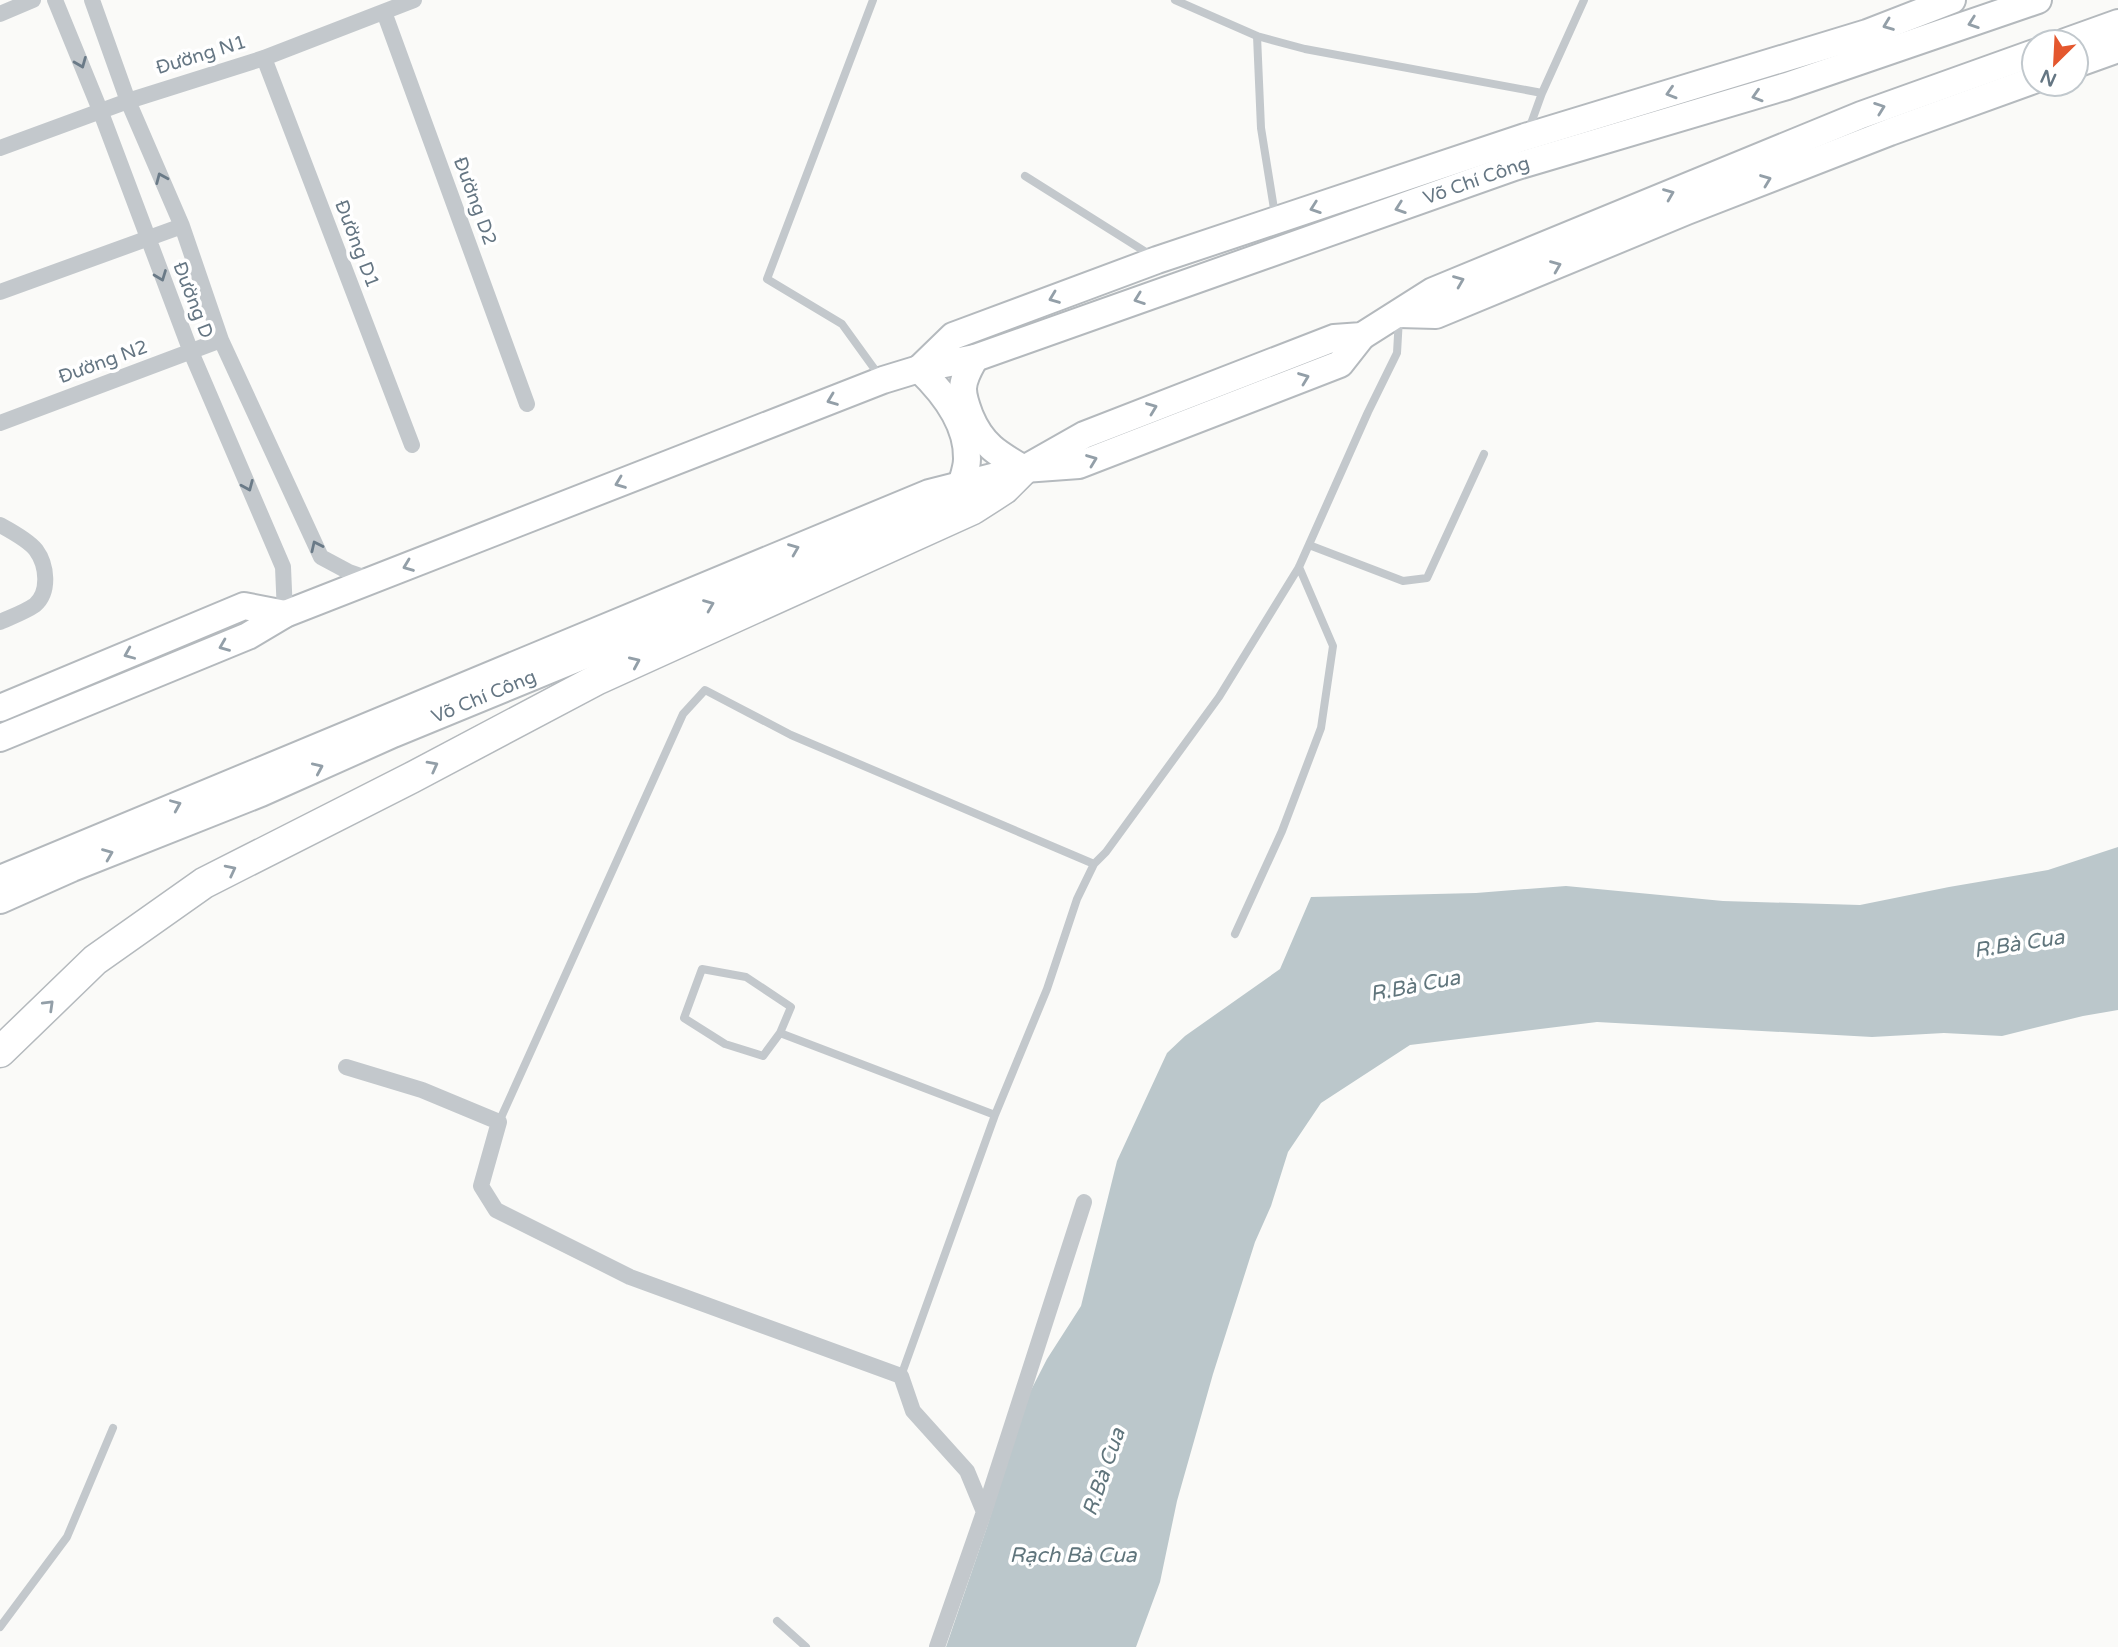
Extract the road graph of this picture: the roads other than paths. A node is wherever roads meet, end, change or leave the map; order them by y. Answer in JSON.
{"nodes":[{"id":1,"x":33,"y":0,"type":"edge"},
{"id":2,"x":55,"y":0,"type":"edge"},
{"id":3,"x":92,"y":0,"type":"edge"},
{"id":4,"x":414,"y":0,"type":"edge"},
{"id":5,"x":873,"y":0,"type":"edge"},
{"id":6,"x":1175,"y":0,"type":"edge"},
{"id":7,"x":1584,"y":0,"type":"edge"},
{"id":8,"x":1952,"y":0,"type":"edge"},
{"id":9,"x":2038,"y":0,"type":"edge"},
{"id":10,"x":384,"y":12,"type":"junction"},
{"id":11,"x":0,"y":14,"type":"edge"},
{"id":12,"x":2118,"y":23,"type":"edge"},
{"id":13,"x":1257,"y":36,"type":"junction"},
{"id":14,"x":2090,"y":47,"type":"edge"},
{"id":15,"x":264,"y":58,"type":"junction"},
{"id":16,"x":2020,"y":58,"type":"edge"},
{"id":17,"x":2020,"y":85,"type":"edge"},
{"id":18,"x":1542,"y":93,"type":"junction"},
{"id":19,"x":128,"y":100,"type":"junction"},
{"id":20,"x":100,"y":110,"type":"junction"},
{"id":21,"x":0,"y":148,"type":"edge"},
{"id":22,"x":1520,"y":151,"type":"junction"},
{"id":23,"x":1025,"y":176,"type":"dead end"},
{"id":24,"x":1276,"y":221,"type":"junction"},
{"id":25,"x":182,"y":226,"type":"junction"},
{"id":26,"x":147,"y":239,"type":"junction"},
{"id":27,"x":1281,"y":250,"type":"junction"},
{"id":28,"x":1157,"y":260,"type":"junction"},
{"id":29,"x":1168,"y":289,"type":"junction"},
{"id":30,"x":0,"y":292,"type":"edge"},
{"id":31,"x":1399,"y":314,"type":"junction"},
{"id":32,"x":221,"y":340,"type":"junction"},
{"id":33,"x":191,"y":352,"type":"junction"},
{"id":34,"x":975,"y":358,"type":"junction"},
{"id":35,"x":919,"y":369,"type":"junction"},
{"id":36,"x":883,"y":380,"type":"junction"},
{"id":37,"x":527,"y":404,"type":"dead end"},
{"id":38,"x":0,"y":423,"type":"edge"},
{"id":39,"x":412,"y":445,"type":"dead end"},
{"id":40,"x":1484,"y":454,"type":"dead end"},
{"id":41,"x":1024,"y":468,"type":"junction"},
{"id":42,"x":961,"y":486,"type":"junction"},
{"id":43,"x":0,"y":525,"type":"edge"},
{"id":44,"x":1309,"y":545,"type":"junction"},
{"id":45,"x":1299,"y":567,"type":"junction"},
{"id":46,"x":372,"y":580,"type":"junction"},
{"id":47,"x":285,"y":614,"type":"junction"},
{"id":48,"x":0,"y":622,"type":"edge"},
{"id":49,"x":0,"y":708,"type":"edge"},
{"id":50,"x":0,"y":738,"type":"edge"},
{"id":51,"x":1094,"y":864,"type":"junction"},
{"id":52,"x":0,"y":879,"type":"edge"},
{"id":53,"x":0,"y":900,"type":"edge"},
{"id":54,"x":1235,"y":934,"type":"dead end"},
{"id":55,"x":780,"y":1033,"type":"junction"},
{"id":56,"x":0,"y":1052,"type":"edge"},
{"id":57,"x":346,"y":1067,"type":"dead end"},
{"id":58,"x":995,"y":1115,"type":"junction"},
{"id":59,"x":499,"y":1122,"type":"junction"},
{"id":60,"x":1084,"y":1202,"type":"dead end"},
{"id":61,"x":901,"y":1377,"type":"junction"},
{"id":62,"x":113,"y":1428,"type":"dead end"},
{"id":63,"x":984,"y":1512,"type":"junction"},
{"id":64,"x":777,"y":1621,"type":"dead end"},
{"id":65,"x":0,"y":1627,"type":"edge"},
{"id":66,"x":806,"y":1647,"type":"edge"},
{"id":67,"x":937,"y":1647,"type":"edge"}],
"edges":[{"from":1,"to":11,"type":"street"},
{"from":2,"to":20,"type":"street","name":"Đường D","one_way":true},
{"from":3,"to":19,"type":"street","name":"Đường D"},
{"from":4,"to":10,"type":"street","name":"Đường N1"},
{"from":5,"to":36,"type":"lane"},
{"from":6,"to":13,"type":"lane"},
{"from":7,"to":18,"type":"lane"},
{"from":8,"to":22,"type":"main road","name":"Võ Chí Công","one_way":true},
{"from":9,"to":22,"type":"main road","name":"Võ Chí Công","one_way":true},
{"from":10,"to":15,"type":"street","name":"Đường N1"},
{"from":10,"to":37,"type":"street","name":"Đường D2"},
{"from":12,"to":14,"type":"main road"},
{"from":13,"to":18,"type":"lane"},
{"from":13,"to":24,"type":"lane"},
{"from":15,"to":19,"type":"street","name":"Đường N1"},
{"from":15,"to":39,"type":"street","name":"Đường D1"},
{"from":31,"to":16,"type":"main road","name":"Võ Chí Công","one_way":true},
{"from":31,"to":17,"type":"main road","one_way":true},
{"from":18,"to":22,"type":"lane"},
{"from":19,"to":20,"type":"street","name":"Đường N1"},
{"from":25,"to":19,"type":"street","name":"Đường D","one_way":true},
{"from":20,"to":21,"type":"street","name":"Đường N1"},
{"from":20,"to":26,"type":"street","name":"Đường D"},
{"from":22,"to":24,"type":"main road","name":"Võ Chí Công","one_way":true},
{"from":22,"to":27,"type":"main road","name":"Võ Chí Công","one_way":true},
{"from":23,"to":28,"type":"lane"},
{"from":24,"to":27,"type":"main road"},
{"from":24,"to":28,"type":"main road","name":"Võ Chí Công"},
{"from":25,"to":26,"type":"street"},
{"from":25,"to":32,"type":"street","name":"Đường D"},
{"from":26,"to":30,"type":"street"},
{"from":26,"to":33,"type":"street","name":"Đường D","one_way":true},
{"from":27,"to":29,"type":"main road","name":"Võ Chí Công"},
{"from":28,"to":29,"type":"main road"},
{"from":28,"to":35,"type":"main road","name":"Võ Chí Công","one_way":true},
{"from":29,"to":34,"type":"main road","name":"Võ Chí Công","one_way":true},
{"from":41,"to":31,"type":"main road","name":"Võ Chí Công","one_way":true},
{"from":31,"to":44,"type":"lane"},
{"from":32,"to":33,"type":"street","name":"Đường N2"},
{"from":46,"to":32,"type":"street","name":"Đường D","one_way":true},
{"from":33,"to":38,"type":"street","name":"Đường N2"},
{"from":33,"to":47,"type":"street","name":"Đường D","one_way":true},
{"from":34,"to":35,"type":"main road","name":"Võ Chí Công"},
{"from":34,"to":41,"type":"main road"},
{"from":35,"to":36,"type":"main road","name":"Võ Chí Công"},
{"from":35,"to":42,"type":"main road"},
{"from":36,"to":46,"type":"main road","name":"Võ Chí Công","one_way":true},
{"from":40,"to":44,"type":"lane"},
{"from":41,"to":42,"type":"main road","name":"Võ Chí Công"},
{"from":56,"to":41,"type":"highway","one_way":true},
{"from":52,"to":42,"type":"main road","name":"Võ Chí Công","one_way":true},
{"from":53,"to":42,"type":"main road","name":"Võ Chí Công","one_way":true},
{"from":43,"to":48,"type":"street"},
{"from":44,"to":45,"type":"lane"},
{"from":45,"to":51,"type":"lane"},
{"from":45,"to":54,"type":"lane"},
{"from":46,"to":47,"type":"main road","name":"Võ Chí Công"},
{"from":47,"to":49,"type":"main road","one_way":true},
{"from":47,"to":50,"type":"main road","name":"Võ Chí Công","one_way":true},
{"from":51,"to":58,"type":"lane"},
{"from":51,"to":59,"type":"lane"},
{"from":55,"to":55,"type":"lane"},
{"from":55,"to":58,"type":"lane"},
{"from":57,"to":59,"type":"street"},
{"from":58,"to":61,"type":"lane"},
{"from":59,"to":61,"type":"street"},
{"from":60,"to":63,"type":"street"},
{"from":61,"to":63,"type":"street"},
{"from":62,"to":65,"type":"lane"},
{"from":63,"to":67,"type":"street"},
{"from":64,"to":66,"type":"lane"}]}
